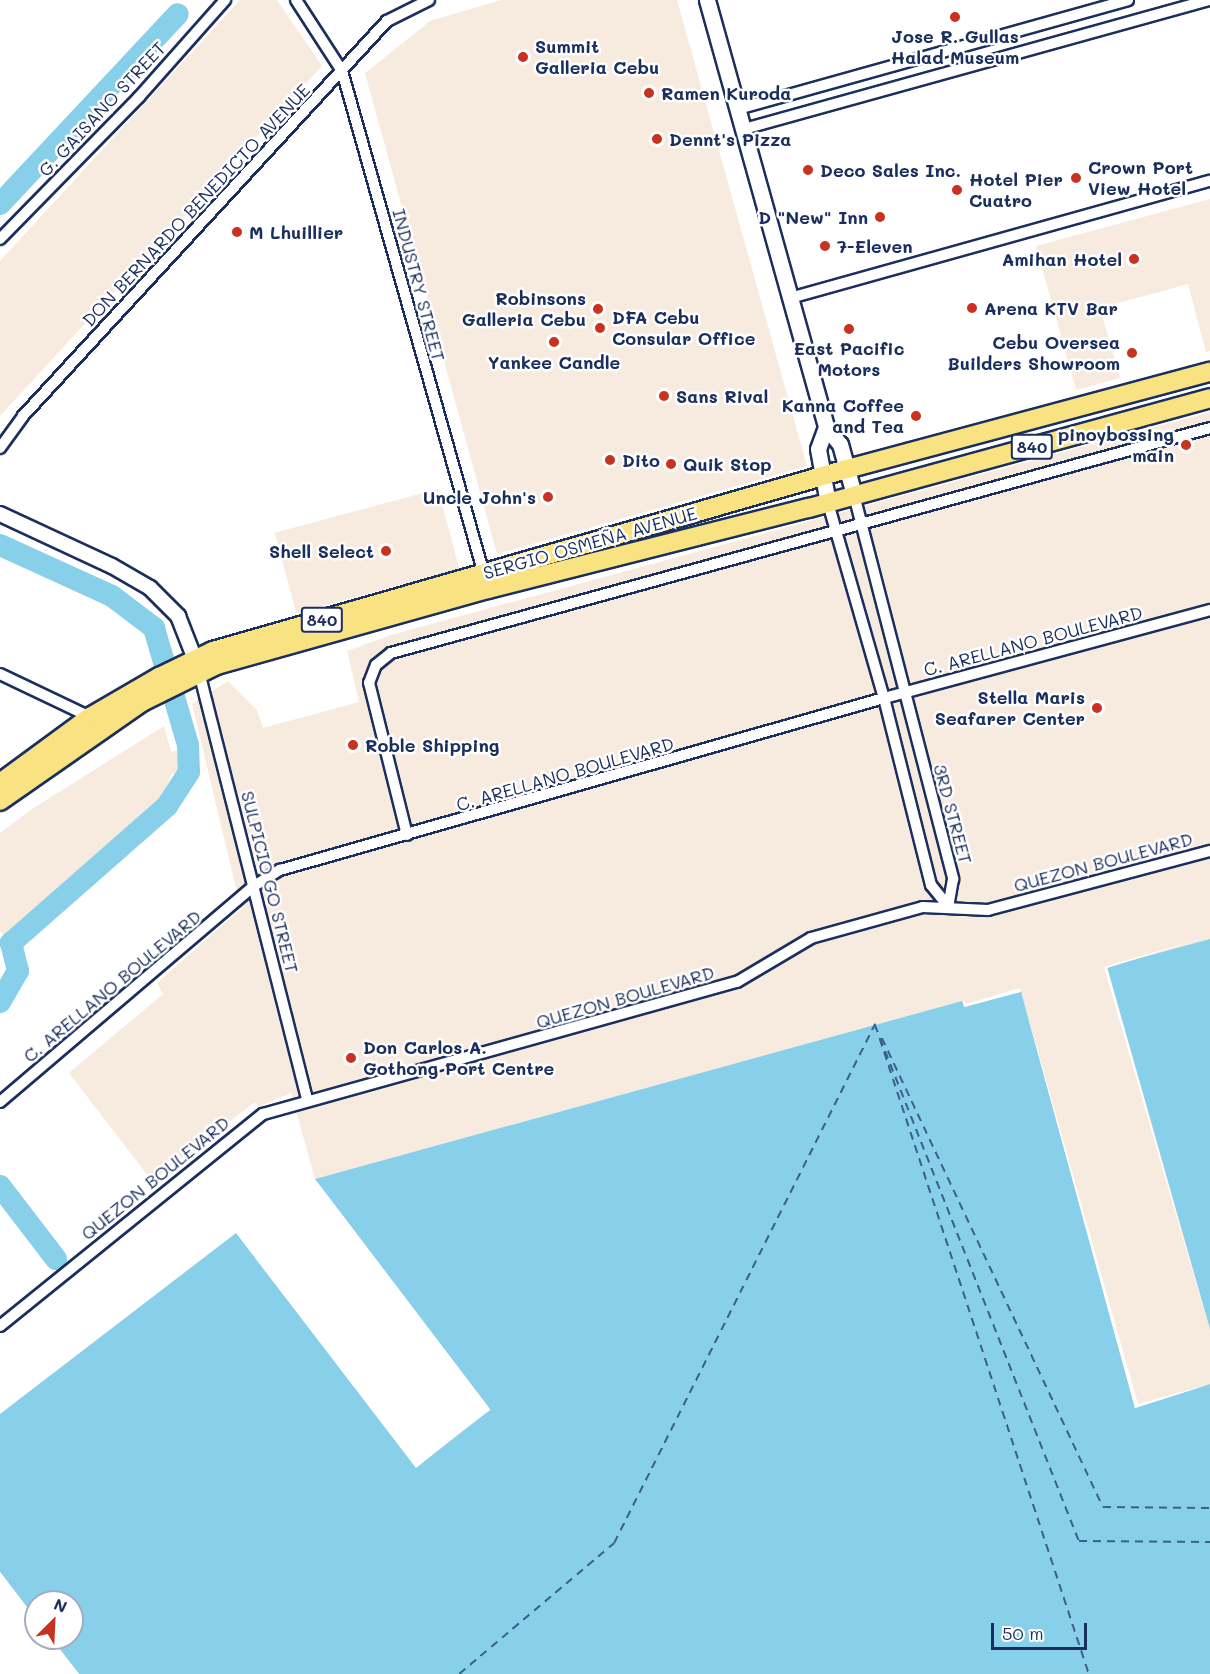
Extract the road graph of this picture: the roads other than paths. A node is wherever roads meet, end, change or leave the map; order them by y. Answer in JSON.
{"nodes":[{"id":1,"x":225,"y":0,"type":"edge"},
{"id":2,"x":296,"y":0,"type":"edge"},
{"id":3,"x":429,"y":0,"type":"edge"},
{"id":4,"x":707,"y":0,"type":"edge"},
{"id":5,"x":1128,"y":0,"type":"edge"},
{"id":6,"x":1208,"y":0,"type":"edge"},
{"id":7,"x":1196,"y":2,"type":"edge"},
{"id":8,"x":1015,"y":32,"type":"junction"},
{"id":9,"x":1021,"y":51,"type":"junction"},
{"id":10,"x":342,"y":71,"type":"junction"},
{"id":11,"x":738,"y":109,"type":"junction"},
{"id":12,"x":744,"y":129,"type":"junction"},
{"id":13,"x":1210,"y":181,"type":"edge"},
{"id":14,"x":0,"y":239,"type":"edge"},
{"id":15,"x":790,"y":298,"type":"junction"},
{"id":16,"x":1210,"y":372,"type":"edge"},
{"id":17,"x":1210,"y":398,"type":"edge"},
{"id":18,"x":826,"y":427,"type":"junction"},
{"id":19,"x":1210,"y":428,"type":"edge"},
{"id":20,"x":0,"y":448,"type":"edge"},
{"id":21,"x":847,"y":469,"type":"junction"},
{"id":22,"x":822,"y":476,"type":"junction"},
{"id":23,"x":854,"y":495,"type":"junction"},
{"id":24,"x":828,"y":503,"type":"junction"},
{"id":25,"x":0,"y":514,"type":"edge"},
{"id":26,"x":861,"y":526,"type":"junction"},
{"id":27,"x":837,"y":532,"type":"junction"},
{"id":28,"x":486,"y":581,"type":"junction"},
{"id":29,"x":1210,"y":610,"type":"edge"},
{"id":30,"x":189,"y":669,"type":"junction"},
{"id":31,"x":0,"y":674,"type":"edge"},
{"id":32,"x":160,"y":684,"type":"junction"},
{"id":33,"x":904,"y":693,"type":"junction"},
{"id":34,"x":884,"y":698,"type":"junction"},
{"id":35,"x":90,"y":717,"type":"junction"},
{"id":36,"x":0,"y":783,"type":"edge"},
{"id":37,"x":0,"y":801,"type":"edge"},
{"id":38,"x":407,"y":835,"type":"junction"},
{"id":39,"x":1210,"y":851,"type":"edge"},
{"id":40,"x":254,"y":886,"type":"junction"},
{"id":41,"x":948,"y":906,"type":"junction"},
{"id":42,"x":307,"y":1100,"type":"junction"},
{"id":43,"x":0,"y":1102,"type":"edge"},
{"id":44,"x":0,"y":1326,"type":"edge"}],
"edges":[{"from":1,"to":14,"type":"street","name":"G. GAISANO STREET"},
{"from":2,"to":10,"type":"street","name":"INDUSTRY STREET"},
{"from":3,"to":10,"type":"street","name":"DON BERNARDO BENEDICTO AVENUE"},
{"from":4,"to":11,"type":"main road"},
{"from":5,"to":8,"type":"street"},
{"from":6,"to":7,"type":"street"},
{"from":7,"to":9,"type":"street"},
{"from":8,"to":9,"type":"street"},
{"from":8,"to":11,"type":"street"},
{"from":9,"to":12,"type":"street"},
{"from":10,"to":20,"type":"street","name":"DON BERNARDO BENEDICTO AVENUE"},
{"from":10,"to":28,"type":"street","name":"INDUSTRY STREET"},
{"from":11,"to":12,"type":"main road"},
{"from":12,"to":15,"type":"main road"},
{"from":13,"to":15,"type":"street"},
{"from":15,"to":18,"type":"main road"},
{"from":16,"to":21,"type":"highway","name":"SERGIO OSMEÑA AVENUE","number":"840"},
{"from":17,"to":23,"type":"highway","name":"SERGIO OSMEÑA AVENUE","number":"840"},
{"from":18,"to":21,"type":"main road"},
{"from":18,"to":22,"type":"main road"},
{"from":19,"to":26,"type":"street"},
{"from":21,"to":22,"type":"highway","name":"SERGIO OSMEÑA AVENUE","number":"840"},
{"from":21,"to":23,"type":"main road"},
{"from":22,"to":24,"type":"main road"},
{"from":22,"to":28,"type":"highway","name":"SERGIO OSMEÑA AVENUE","number":"840"},
{"from":23,"to":24,"type":"highway","name":"SERGIO OSMEÑA AVENUE","number":"840"},
{"from":23,"to":26,"type":"street","name":"3RD STREET"},
{"from":24,"to":27,"type":"street","name":"3RD STREET"},
{"from":24,"to":28,"type":"highway","name":"SERGIO OSMEÑA AVENUE","number":"840"},
{"from":25,"to":30,"type":"street"},
{"from":26,"to":27,"type":"street"},
{"from":26,"to":33,"type":"street","name":"3RD STREET"},
{"from":27,"to":34,"type":"street","name":"3RD STREET"},
{"from":27,"to":38,"type":"street"},
{"from":28,"to":30,"type":"highway","name":"SERGIO OSMEÑA AVENUE","number":"840"},
{"from":29,"to":33,"type":"street","name":"C. ARELLANO BOULEVARD"},
{"from":30,"to":32,"type":"highway","name":"SERGIO OSMEÑA AVENUE","number":"840"},
{"from":30,"to":40,"type":"street","name":"SULPICIO GO STREET"},
{"from":31,"to":35,"type":"street"},
{"from":32,"to":35,"type":"highway","name":"SERGIO OSMEÑA AVENUE","number":"840"},
{"from":32,"to":37,"type":"highway","name":"SERGIO OSMEÑA AVENUE","number":"840"},
{"from":33,"to":34,"type":"street","name":"C. ARELLANO BOULEVARD"},
{"from":33,"to":41,"type":"street","name":"3RD STREET"},
{"from":34,"to":38,"type":"street","name":"C. ARELLANO BOULEVARD"},
{"from":34,"to":41,"type":"street","name":"3RD STREET"},
{"from":35,"to":36,"type":"highway","name":"SERGIO OSMEÑA AVENUE","number":"840"},
{"from":38,"to":40,"type":"street","name":"C. ARELLANO BOULEVARD"},
{"from":39,"to":41,"type":"street","name":"QUEZON BOULEVARD"},
{"from":40,"to":42,"type":"street","name":"SULPICIO GO STREET"},
{"from":40,"to":43,"type":"street","name":"C. ARELLANO BOULEVARD"},
{"from":41,"to":42,"type":"street","name":"QUEZON BOULEVARD"},
{"from":42,"to":44,"type":"street","name":"QUEZON BOULEVARD"}]}
